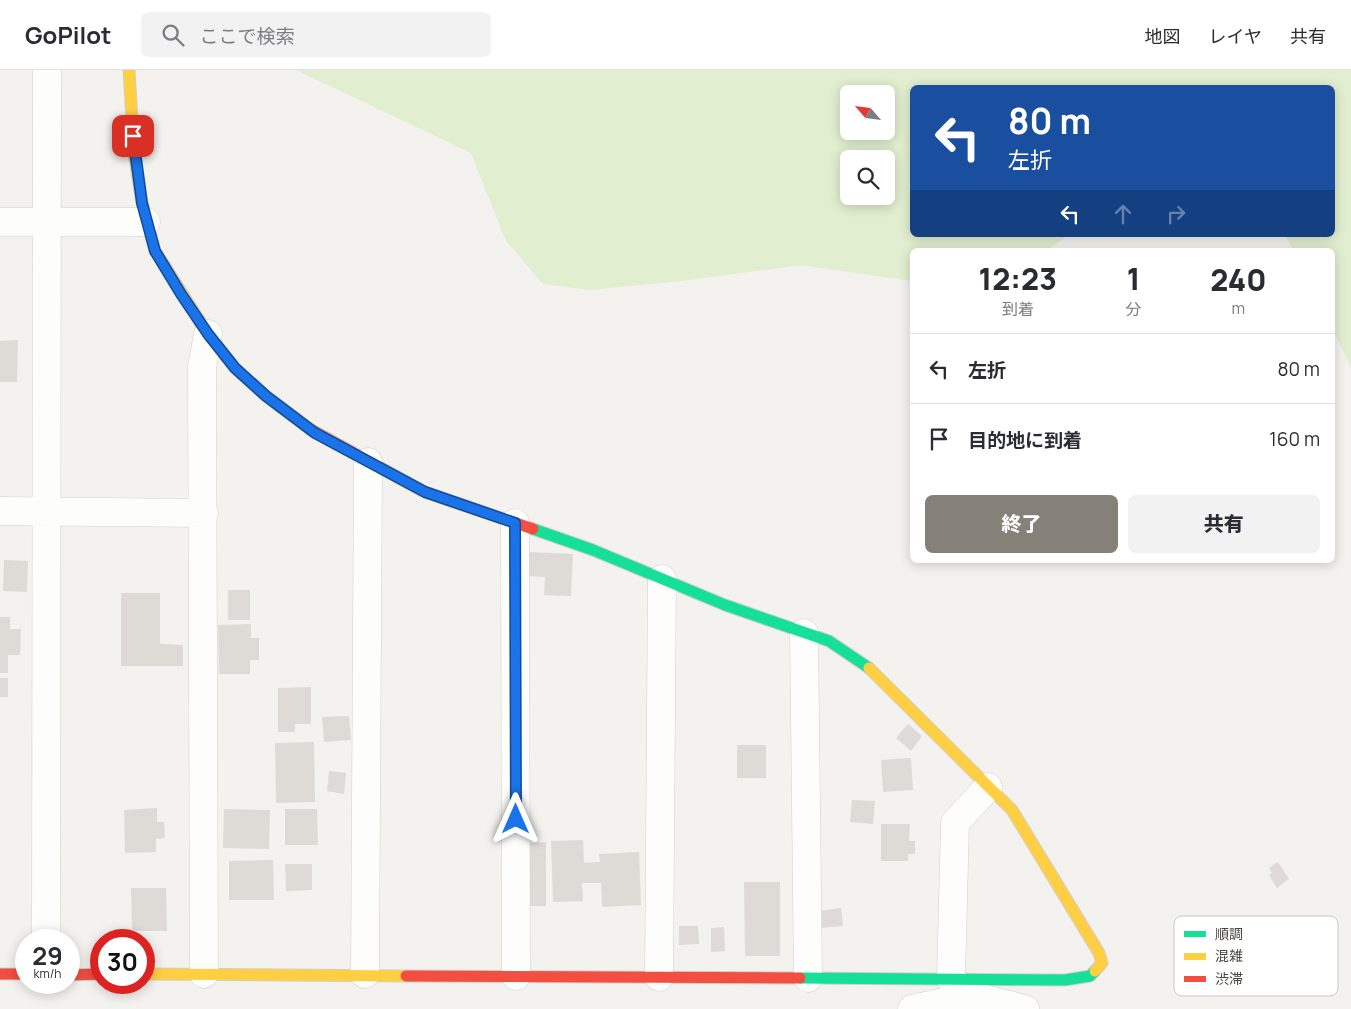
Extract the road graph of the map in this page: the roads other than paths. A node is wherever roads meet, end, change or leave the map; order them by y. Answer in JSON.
{"nodes":[{"id":1,"x":47,"y":70,"type":"edge"},
{"id":2,"x":129,"y":70,"type":"edge"},
{"id":3,"x":0,"y":222,"type":"edge"},
{"id":4,"x":48,"y":222,"type":"junction"},
{"id":5,"x":146,"y":222,"type":"junction"},
{"id":6,"x":208,"y":334,"type":"junction"},
{"id":7,"x":368,"y":462,"type":"junction"},
{"id":8,"x":0,"y":511,"type":"edge"},
{"id":9,"x":46,"y":511,"type":"junction"},
{"id":10,"x":204,"y":513,"type":"junction"},
{"id":11,"x":515,"y":523,"type":"junction"},
{"id":12,"x":662,"y":580,"type":"junction"},
{"id":13,"x":804,"y":633,"type":"junction"},
{"id":14,"x":988,"y":787,"type":"junction"},
{"id":15,"x":46,"y":929,"type":"edge"},
{"id":16,"x":0,"y":974,"type":"edge"},
{"id":17,"x":15,"y":974,"type":"edge"},
{"id":18,"x":155,"y":974,"type":"edge"},
{"id":19,"x":204,"y":974,"type":"junction"},
{"id":20,"x":365,"y":974,"type":"junction"},
{"id":21,"x":516,"y":976,"type":"junction"},
{"id":22,"x":659,"y":977,"type":"junction"},
{"id":23,"x":808,"y":978,"type":"junction"},
{"id":24,"x":966,"y":985,"type":"junction"},
{"id":25,"x":912,"y":1009,"type":"edge"},
{"id":26,"x":1025,"y":1009,"type":"edge"}],
"edges":[{"from":1,"to":4,"type":"street"},
{"from":2,"to":5,"type":"street"},
{"from":3,"to":4,"type":"street"},
{"from":4,"to":5,"type":"street"},
{"from":4,"to":9,"type":"street"},
{"from":5,"to":6,"type":"street"},
{"from":6,"to":7,"type":"street"},
{"from":6,"to":10,"type":"street"},
{"from":7,"to":11,"type":"street"},
{"from":7,"to":20,"type":"street"},
{"from":8,"to":9,"type":"street"},
{"from":9,"to":10,"type":"street"},
{"from":9,"to":15,"type":"street"},
{"from":10,"to":19,"type":"street"},
{"from":11,"to":12,"type":"street"},
{"from":11,"to":21,"type":"street"},
{"from":12,"to":13,"type":"street"},
{"from":12,"to":22,"type":"street"},
{"from":13,"to":14,"type":"street"},
{"from":13,"to":23,"type":"street"},
{"from":14,"to":24,"type":"street"},
{"from":14,"to":24,"type":"street"},
{"from":16,"to":17,"type":"street"},
{"from":18,"to":19,"type":"street"},
{"from":19,"to":20,"type":"street"},
{"from":20,"to":21,"type":"street"},
{"from":21,"to":22,"type":"street"},
{"from":22,"to":23,"type":"street"},
{"from":23,"to":24,"type":"street"},
{"from":24,"to":25,"type":"street"},
{"from":24,"to":26,"type":"street"}]}
